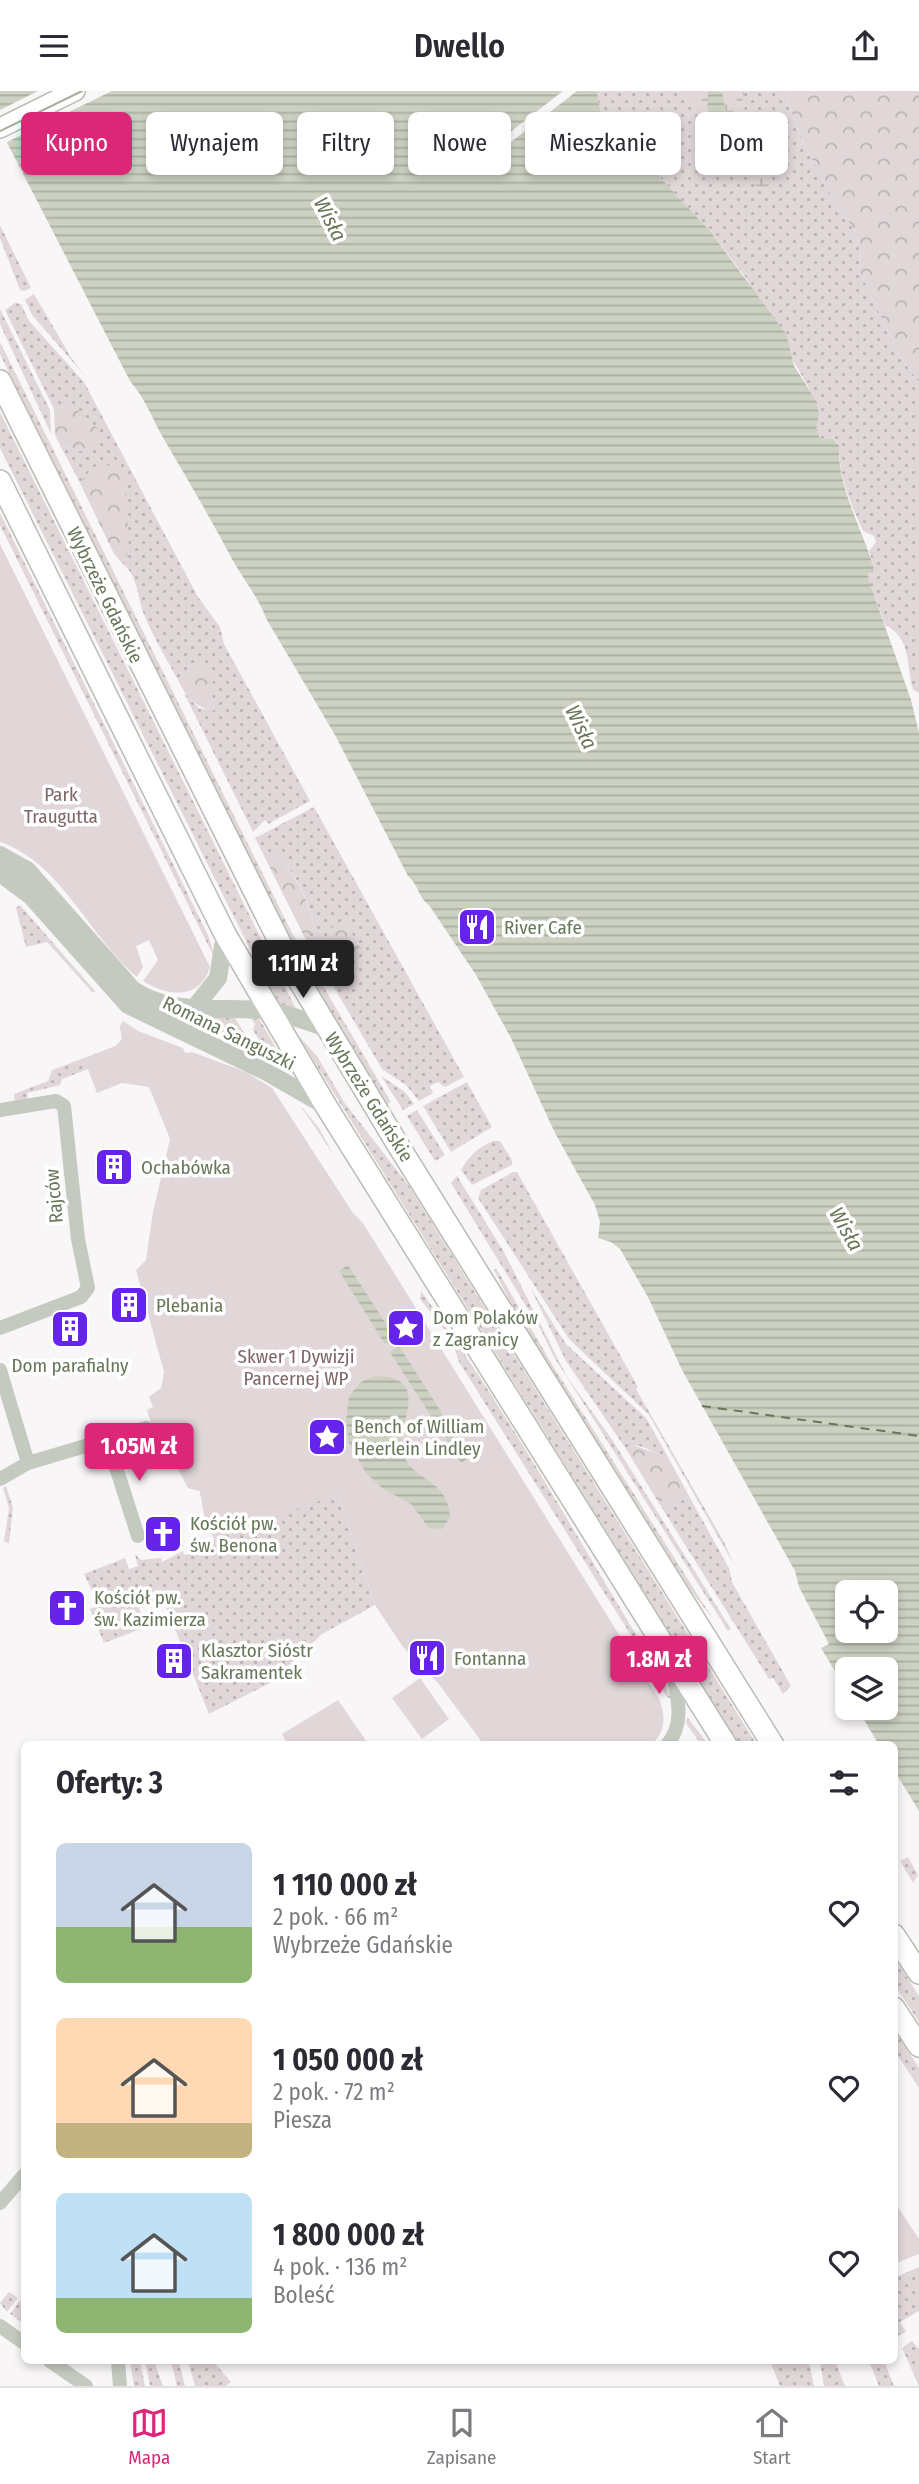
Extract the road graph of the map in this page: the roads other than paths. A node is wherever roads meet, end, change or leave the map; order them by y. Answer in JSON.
{"nodes":[{"id":1,"x":75,"y":91,"type":"edge"},
{"id":2,"x":0,"y":128,"type":"edge"},
{"id":3,"x":0,"y":381,"type":"edge"},
{"id":4,"x":0,"y":481,"type":"edge"},
{"id":5,"x":0,"y":855,"type":"edge"},
{"id":6,"x":0,"y":873,"type":"edge"},
{"id":7,"x":225,"y":934,"type":"junction"},
{"id":8,"x":195,"y":1007,"type":"junction"},
{"id":9,"x":270,"y":1011,"type":"junction"},
{"id":10,"x":326,"y":1028,"type":"junction"},
{"id":11,"x":326,"y":1106,"type":"junction"},
{"id":12,"x":0,"y":1110,"type":"edge"},
{"id":13,"x":0,"y":1328,"type":"edge"},
{"id":14,"x":0,"y":1370,"type":"edge"},
{"id":15,"x":146,"y":1428,"type":"dead end"},
{"id":16,"x":107,"y":1440,"type":"junction"},
{"id":17,"x":28,"y":1463,"type":"junction"},
{"id":18,"x":0,"y":1479,"type":"edge"},
{"id":19,"x":138,"y":1536,"type":"dead end"},
{"id":20,"x":668,"y":1654,"type":"junction"},
{"id":21,"x":669,"y":1741,"type":"edge"},
{"id":22,"x":723,"y":1741,"type":"edge"},
{"id":23,"x":771,"y":1741,"type":"edge"},
{"id":24,"x":898,"y":1941,"type":"edge"},
{"id":25,"x":919,"y":1973,"type":"edge"},
{"id":26,"x":898,"y":2014,"type":"edge"},
{"id":27,"x":919,"y":2046,"type":"edge"},
{"id":28,"x":21,"y":2178,"type":"edge"},
{"id":29,"x":0,"y":2203,"type":"edge"},
{"id":30,"x":0,"y":2326,"type":"edge"},
{"id":31,"x":21,"y":2341,"type":"edge"},
{"id":32,"x":54,"y":2364,"type":"edge"},
{"id":33,"x":118,"y":2364,"type":"edge"},
{"id":34,"x":121,"y":2384,"type":"edge"},
{"id":35,"x":86,"y":2386,"type":"edge"}],
"edges":[{"from":1,"to":2,"type":"main road"},
{"from":3,"to":10,"type":"main road","name":"Wybrzeże Gdańskie"},
{"from":4,"to":7,"type":"main road","name":"Wybrzeże Gdańskie"},
{"from":5,"to":8,"type":"street","name":"Romana Sanguszki"},
{"from":6,"to":11,"type":"street","name":"Romana Sanguszki"},
{"from":7,"to":8,"type":"street"},
{"from":7,"to":9,"type":"main road","name":"Wybrzeże Gdańskie"},
{"from":8,"to":9,"type":"street","name":"Romana Sanguszki"},
{"from":9,"to":10,"type":"street","name":"Romana Sanguszki"},
{"from":9,"to":11,"type":"main road","name":"Wybrzeże Gdańskie"},
{"from":10,"to":23,"type":"main road","name":"Wybrzeże Gdańskie"},
{"from":11,"to":20,"type":"main road","name":"Wybrzeże Gdańskie"},
{"from":12,"to":13,"type":"street","name":"Rajców"},
{"from":14,"to":17,"type":"street"},
{"from":15,"to":16,"type":"street"},
{"from":16,"to":17,"type":"street"},
{"from":16,"to":19,"type":"street"},
{"from":17,"to":18,"type":"street"},
{"from":20,"to":21,"type":"street"},
{"from":20,"to":22,"type":"main road","name":"Wybrzeże Gdańskie"},
{"from":24,"to":25,"type":"main road"},
{"from":26,"to":27,"type":"main road"},
{"from":28,"to":29,"type":"street"},
{"from":30,"to":31,"type":"street"},
{"from":32,"to":35,"type":"street"},
{"from":33,"to":34,"type":"street"}]}
